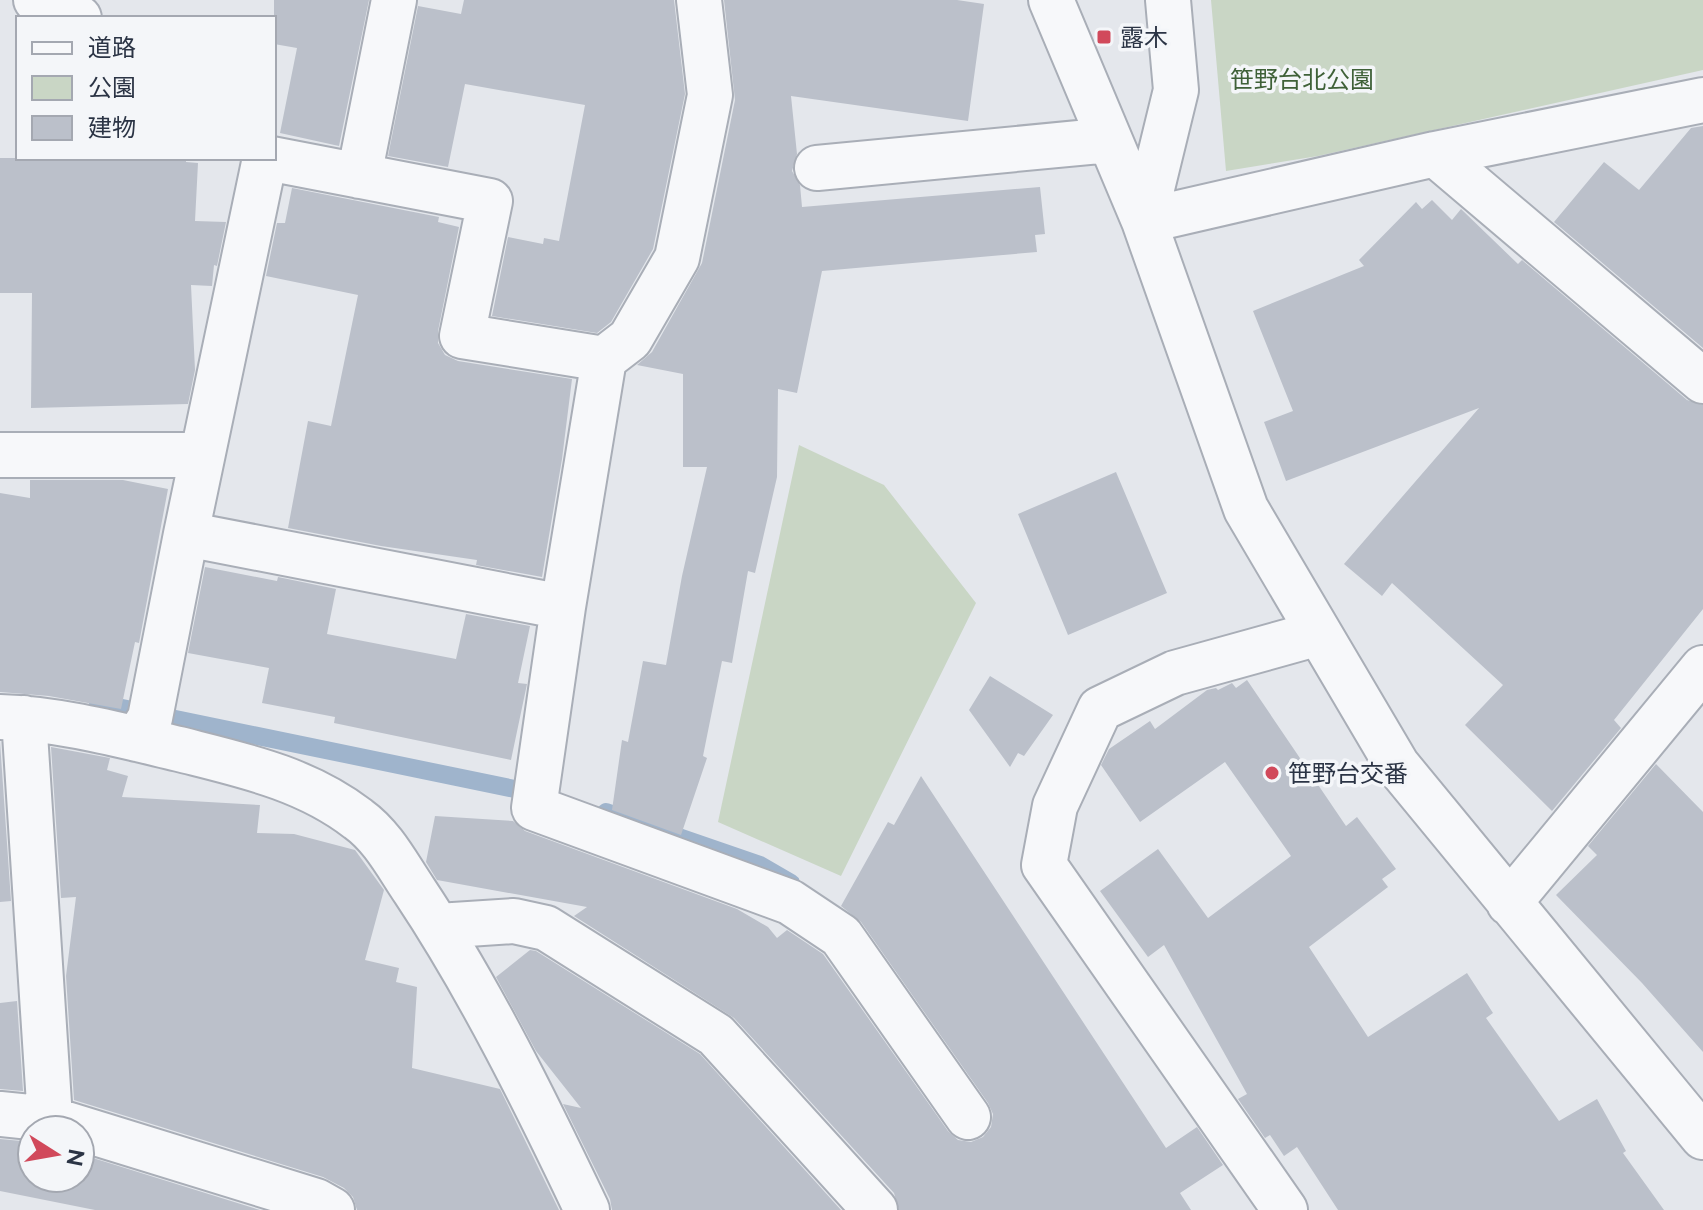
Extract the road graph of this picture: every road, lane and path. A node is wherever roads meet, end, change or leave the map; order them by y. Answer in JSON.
{"nodes":[{"id":1,"x":36,"y":0,"type":"edge"},
{"id":2,"x":394,"y":0,"type":"edge"},
{"id":3,"x":699,"y":0,"type":"edge"},
{"id":4,"x":1051,"y":0,"type":"edge"},
{"id":5,"x":1168,"y":0,"type":"edge"},
{"id":6,"x":74,"y":16,"type":"edge"},
{"id":7,"x":1703,"y":100,"type":"edge"},
{"id":8,"x":1110,"y":140,"type":"junction"},
{"id":9,"x":1435,"y":154,"type":"junction"},
{"id":10,"x":266,"y":160,"type":"edge"},
{"id":11,"x":276,"y":160,"type":"edge"},
{"id":12,"x":817,"y":168,"type":"dead end"},
{"id":13,"x":359,"y":176,"type":"junction"},
{"id":14,"x":1144,"y":221,"type":"junction"},
{"id":15,"x":604,"y":359,"type":"junction"},
{"id":16,"x":1703,"y":381,"type":"edge"},
{"id":17,"x":0,"y":455,"type":"edge"},
{"id":18,"x":202,"y":455,"type":"junction"},
{"id":19,"x":186,"y":534,"type":"junction"},
{"id":20,"x":563,"y":607,"type":"junction"},
{"id":21,"x":1319,"y":633,"type":"junction"},
{"id":22,"x":1703,"y":668,"type":"edge"},
{"id":23,"x":12,"y":717,"type":"edge"},
{"id":24,"x":137,"y":739,"type":"junction"},
{"id":25,"x":1509,"y":903,"type":"junction"},
{"id":26,"x":438,"y":926,"type":"junction"},
{"id":27,"x":50,"y":1114,"type":"edge"},
{"id":28,"x":968,"y":1117,"type":"dead end"},
{"id":29,"x":96,"y":1134,"type":"edge"},
{"id":30,"x":1703,"y":1137,"type":"edge"},
{"id":31,"x":321,"y":1207,"type":"edge"},
{"id":32,"x":587,"y":1210,"type":"edge"},
{"id":33,"x":875,"y":1210,"type":"edge"},
{"id":34,"x":1285,"y":1210,"type":"edge"}],
"edges":[{"from":1,"to":6,"type":"street"},
{"from":2,"to":13,"type":"street"},
{"from":3,"to":15,"type":"street"},
{"from":4,"to":8,"type":"street"},
{"from":5,"to":14,"type":"street"},
{"from":7,"to":9,"type":"street"},
{"from":8,"to":12,"type":"street"},
{"from":8,"to":14,"type":"street"},
{"from":9,"to":14,"type":"street"},
{"from":9,"to":16,"type":"street"},
{"from":10,"to":18,"type":"street"},
{"from":11,"to":13,"type":"street"},
{"from":13,"to":15,"type":"street"},
{"from":14,"to":21,"type":"street"},
{"from":15,"to":20,"type":"street"},
{"from":17,"to":18,"type":"street"},
{"from":18,"to":19,"type":"street"},
{"from":19,"to":20,"type":"street"},
{"from":19,"to":24,"type":"street"},
{"from":20,"to":28,"type":"street"},
{"from":21,"to":25,"type":"street"},
{"from":21,"to":34,"type":"street"},
{"from":22,"to":25,"type":"street"},
{"from":23,"to":24,"type":"street"},
{"from":23,"to":27,"type":"street"},
{"from":24,"to":26,"type":"street"},
{"from":25,"to":30,"type":"street"},
{"from":26,"to":32,"type":"street"},
{"from":26,"to":33,"type":"street"},
{"from":29,"to":31,"type":"street"}]}
